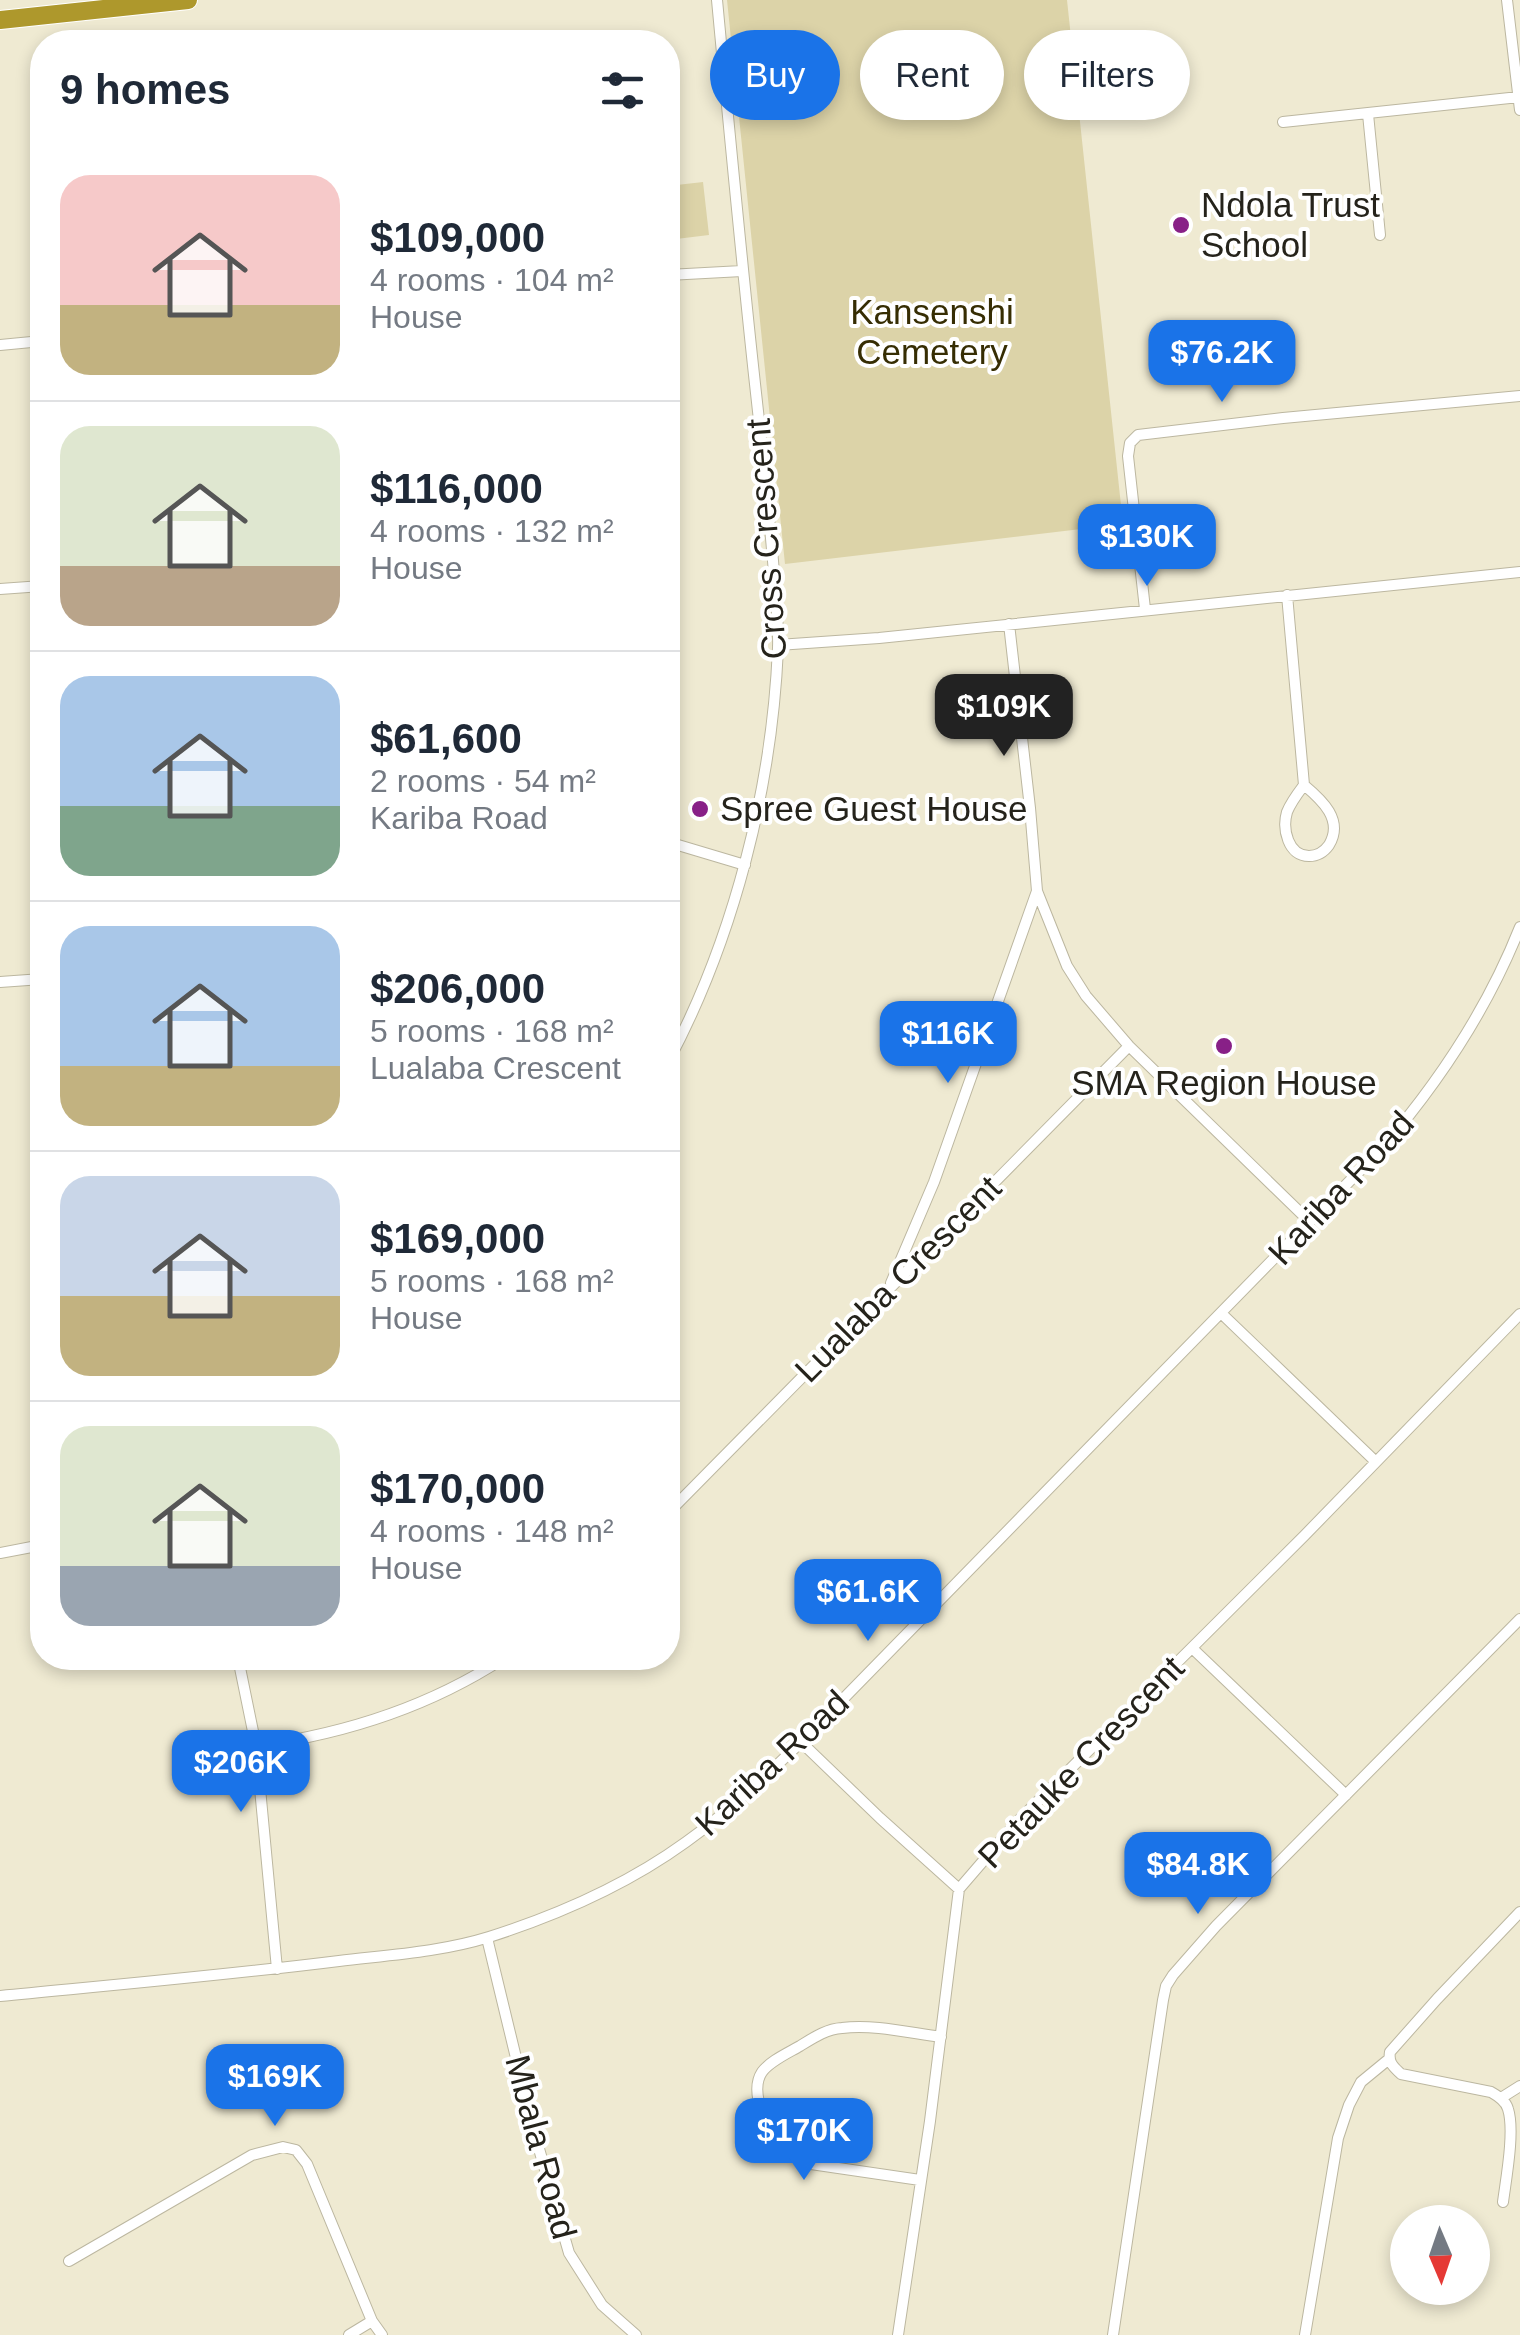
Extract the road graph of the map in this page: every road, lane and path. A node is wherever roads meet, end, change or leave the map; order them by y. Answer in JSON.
{"nodes":[{"id":1,"x":188,"y":0,"type":"edge"},
{"id":2,"x":717,"y":0,"type":"edge"},
{"id":3,"x":1507,"y":0,"type":"edge"},
{"id":4,"x":0,"y":20,"type":"edge"},
{"id":5,"x":1518,"y":97,"type":"edge"},
{"id":6,"x":1520,"y":110,"type":"edge"},
{"id":7,"x":1368,"y":114,"type":"junction"},
{"id":8,"x":1283,"y":122,"type":"dead end"},
{"id":9,"x":1380,"y":235,"type":"dead end"},
{"id":10,"x":742,"y":271,"type":"junction"},
{"id":11,"x":680,"y":274,"type":"edge"},
{"id":12,"x":30,"y":342,"type":"edge"},
{"id":13,"x":0,"y":345,"type":"edge"},
{"id":14,"x":1520,"y":396,"type":"edge"},
{"id":15,"x":1520,"y":572,"type":"edge"},
{"id":16,"x":30,"y":587,"type":"edge"},
{"id":17,"x":0,"y":589,"type":"edge"},
{"id":18,"x":1287,"y":596,"type":"junction"},
{"id":19,"x":1145,"y":609,"type":"junction"},
{"id":20,"x":1009,"y":624,"type":"junction"},
{"id":21,"x":778,"y":645,"type":"junction"},
{"id":22,"x":1304,"y":785,"type":"junction"},
{"id":23,"x":680,"y":846,"type":"edge"},
{"id":24,"x":746,"y":865,"type":"junction"},
{"id":25,"x":1037,"y":890,"type":"junction"},
{"id":26,"x":1520,"y":927,"type":"edge"},
{"id":27,"x":30,"y":979,"type":"edge"},
{"id":28,"x":0,"y":982,"type":"edge"},
{"id":29,"x":680,"y":1039,"type":"edge"},
{"id":30,"x":1129,"y":1046,"type":"junction"},
{"id":31,"x":1310,"y":1222,"type":"junction"},
{"id":32,"x":916,"y":1229,"type":"junction"},
{"id":33,"x":934,"y":1244,"type":"junction"},
{"id":34,"x":886,"y":1293,"type":"junction"},
{"id":35,"x":1222,"y":1314,"type":"junction"},
{"id":36,"x":1520,"y":1314,"type":"edge"},
{"id":37,"x":1375,"y":1461,"type":"junction"},
{"id":38,"x":680,"y":1501,"type":"edge"},
{"id":39,"x":30,"y":1548,"type":"edge"},
{"id":40,"x":0,"y":1554,"type":"edge"},
{"id":41,"x":1520,"y":1619,"type":"edge"},
{"id":42,"x":1192,"y":1648,"type":"junction"},
{"id":43,"x":240,"y":1670,"type":"edge"},
{"id":44,"x":483,"y":1670,"type":"edge"},
{"id":45,"x":801,"y":1742,"type":"junction"},
{"id":46,"x":256,"y":1746,"type":"junction"},
{"id":47,"x":1346,"y":1795,"type":"junction"},
{"id":48,"x":959,"y":1888,"type":"junction"},
{"id":49,"x":1520,"y":1912,"type":"edge"},
{"id":50,"x":487,"y":1938,"type":"junction"},
{"id":51,"x":277,"y":1969,"type":"junction"},
{"id":52,"x":0,"y":1996,"type":"edge"},
{"id":53,"x":941,"y":2037,"type":"junction"},
{"id":54,"x":1389,"y":2058,"type":"junction"},
{"id":55,"x":1520,"y":2086,"type":"edge"},
{"id":56,"x":1501,"y":2098,"type":"junction"},
{"id":57,"x":920,"y":2180,"type":"junction"},
{"id":58,"x":1503,"y":2202,"type":"dead end"},
{"id":59,"x":69,"y":2261,"type":"dead end"},
{"id":60,"x":372,"y":2320,"type":"junction"},
{"id":61,"x":349,"y":2335,"type":"edge"},
{"id":62,"x":382,"y":2335,"type":"edge"},
{"id":63,"x":636,"y":2335,"type":"edge"},
{"id":64,"x":898,"y":2335,"type":"edge"},
{"id":65,"x":1113,"y":2335,"type":"edge"},
{"id":66,"x":1305,"y":2335,"type":"edge"}],
"edges":[{"from":1,"to":4,"type":"highway"},
{"from":2,"to":10,"type":"street","name":"Cross Crescent"},
{"from":3,"to":5,"type":"street"},
{"from":5,"to":6,"type":"street"},
{"from":5,"to":7,"type":"street"},
{"from":7,"to":8,"type":"street"},
{"from":7,"to":9,"type":"street"},
{"from":10,"to":11,"type":"street"},
{"from":10,"to":21,"type":"street","name":"Cross Crescent"},
{"from":12,"to":13,"type":"street"},
{"from":14,"to":19,"type":"street"},
{"from":15,"to":18,"type":"street"},
{"from":16,"to":17,"type":"street"},
{"from":18,"to":19,"type":"street"},
{"from":18,"to":22,"type":"street"},
{"from":19,"to":20,"type":"street"},
{"from":20,"to":21,"type":"street"},
{"from":20,"to":25,"type":"street"},
{"from":21,"to":24,"type":"street","name":"Cross Crescent"},
{"from":22,"to":22,"type":"street"},
{"from":23,"to":24,"type":"street"},
{"from":24,"to":29,"type":"street","name":"Cross Crescent"},
{"from":25,"to":30,"type":"street"},
{"from":25,"to":32,"type":"street"},
{"from":26,"to":31,"type":"street","name":"Kariba Road"},
{"from":27,"to":28,"type":"street"},
{"from":30,"to":31,"type":"street"},
{"from":30,"to":33,"type":"street","name":"Lualaba Crescent"},
{"from":31,"to":35,"type":"street","name":"Kariba Road"},
{"from":32,"to":33,"type":"street"},
{"from":32,"to":34,"type":"street"},
{"from":33,"to":34,"type":"street","name":"Lualaba Crescent"},
{"from":34,"to":38,"type":"street","name":"Lualaba Crescent"},
{"from":35,"to":37,"type":"street"},
{"from":35,"to":45,"type":"street","name":"Kariba Road"},
{"from":36,"to":37,"type":"street","name":"Petauke Crescent"},
{"from":37,"to":42,"type":"street","name":"Petauke Crescent"},
{"from":39,"to":40,"type":"street"},
{"from":41,"to":47,"type":"street"},
{"from":42,"to":47,"type":"street"},
{"from":42,"to":48,"type":"street","name":"Petauke Crescent"},
{"from":43,"to":46,"type":"street"},
{"from":44,"to":46,"type":"street"},
{"from":45,"to":48,"type":"street"},
{"from":45,"to":50,"type":"street","name":"Kariba Road"},
{"from":46,"to":51,"type":"street"},
{"from":47,"to":65,"type":"street"},
{"from":48,"to":53,"type":"street","name":"Petauke Crescent"},
{"from":49,"to":54,"type":"street"},
{"from":50,"to":51,"type":"street","name":"Kariba Road"},
{"from":50,"to":63,"type":"street","name":"Mbala Road"},
{"from":51,"to":52,"type":"street","name":"Kariba Road"},
{"from":53,"to":57,"type":"street","name":"Petauke Crescent"},
{"from":53,"to":57,"type":"street"},
{"from":54,"to":56,"type":"street"},
{"from":54,"to":66,"type":"street"},
{"from":55,"to":56,"type":"street"},
{"from":56,"to":58,"type":"street"},
{"from":57,"to":64,"type":"street","name":"Petauke Crescent"},
{"from":59,"to":60,"type":"street"},
{"from":60,"to":61,"type":"street"},
{"from":60,"to":62,"type":"street"}]}
